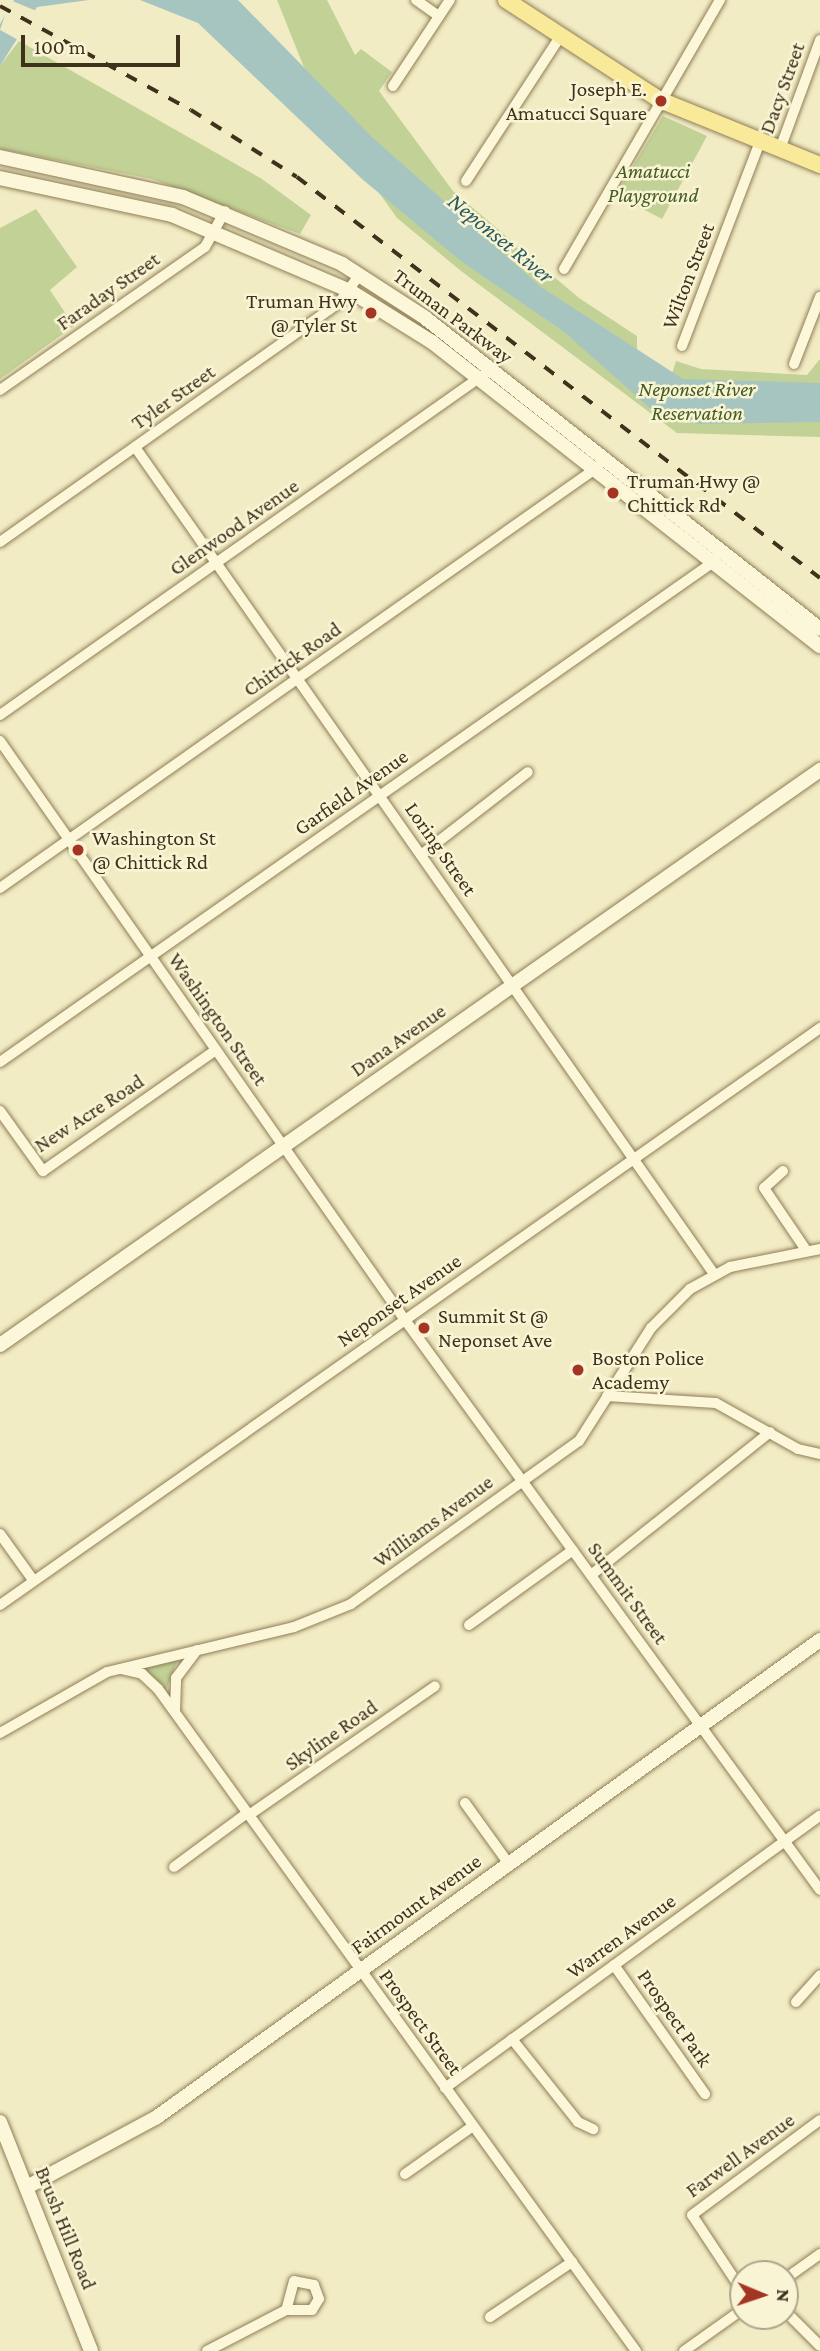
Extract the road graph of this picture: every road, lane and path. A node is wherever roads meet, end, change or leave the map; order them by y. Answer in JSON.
{"nodes":[{"id":1,"x":416,"y":0,"type":"edge"},
{"id":2,"x":450,"y":0,"type":"edge"},
{"id":3,"x":506,"y":0,"type":"edge"},
{"id":4,"x":720,"y":0,"type":"edge"},
{"id":5,"x":439,"y":16,"type":"junction"},
{"id":6,"x":560,"y":37,"type":"junction"},
{"id":7,"x":820,"y":40,"type":"edge"},
{"id":8,"x":393,"y":86,"type":"dead end"},
{"id":9,"x":660,"y":100,"type":"junction"},
{"id":10,"x":760,"y":142,"type":"junction"},
{"id":11,"x":780,"y":149,"type":"junction"},
{"id":12,"x":0,"y":157,"type":"edge"},
{"id":13,"x":820,"y":165,"type":"edge"},
{"id":14,"x":0,"y":178,"type":"edge"},
{"id":15,"x":466,"y":181,"type":"dead end"},
{"id":16,"x":225,"y":211,"type":"junction"},
{"id":17,"x":217,"y":230,"type":"junction"},
{"id":18,"x":564,"y":269,"type":"dead end"},
{"id":19,"x":360,"y":274,"type":"junction"},
{"id":20,"x":350,"y":291,"type":"junction"},
{"id":21,"x":820,"y":297,"type":"edge"},
{"id":22,"x":682,"y":346,"type":"dead end"},
{"id":23,"x":794,"y":364,"type":"dead end"},
{"id":24,"x":484,"y":374,"type":"junction"},
{"id":25,"x":0,"y":390,"type":"edge"},
{"id":26,"x":135,"y":447,"type":"junction"},
{"id":27,"x":599,"y":465,"type":"junction"},
{"id":28,"x":0,"y":542,"type":"edge"},
{"id":29,"x":717,"y":557,"type":"junction"},
{"id":30,"x":216,"y":562,"type":"junction"},
{"id":31,"x":820,"y":629,"type":"edge"},
{"id":32,"x":820,"y":646,"type":"edge"},
{"id":33,"x":298,"y":679,"type":"junction"},
{"id":34,"x":0,"y":715,"type":"edge"},
{"id":35,"x":0,"y":741,"type":"edge"},
{"id":36,"x":820,"y":770,"type":"edge"},
{"id":37,"x":528,"y":772,"type":"dead end"},
{"id":38,"x":380,"y":796,"type":"junction"},
{"id":39,"x":69,"y":839,"type":"junction"},
{"id":40,"x":421,"y":855,"type":"junction"},
{"id":41,"x":0,"y":888,"type":"edge"},
{"id":42,"x":151,"y":956,"type":"junction"},
{"id":43,"x":513,"y":986,"type":"junction"},
{"id":44,"x":820,"y":1028,"type":"edge"},
{"id":45,"x":216,"y":1050,"type":"junction"},
{"id":46,"x":0,"y":1062,"type":"edge"},
{"id":47,"x":0,"y":1111,"type":"edge"},
{"id":48,"x":283,"y":1145,"type":"junction"},
{"id":49,"x":635,"y":1158,"type":"junction"},
{"id":50,"x":783,"y":1171,"type":"dead end"},
{"id":51,"x":820,"y":1249,"type":"edge"},
{"id":52,"x":806,"y":1250,"type":"junction"},
{"id":53,"x":714,"y":1274,"type":"junction"},
{"id":54,"x":405,"y":1320,"type":"junction"},
{"id":55,"x":0,"y":1345,"type":"edge"},
{"id":56,"x":607,"y":1396,"type":"junction"},
{"id":57,"x":770,"y":1432,"type":"junction"},
{"id":58,"x":820,"y":1454,"type":"edge"},
{"id":59,"x":522,"y":1481,"type":"junction"},
{"id":60,"x":0,"y":1534,"type":"edge"},
{"id":61,"x":573,"y":1549,"type":"junction"},
{"id":62,"x":591,"y":1575,"type":"junction"},
{"id":63,"x":33,"y":1580,"type":"junction"},
{"id":64,"x":0,"y":1605,"type":"edge"},
{"id":65,"x":469,"y":1625,"type":"dead end"},
{"id":66,"x":820,"y":1640,"type":"edge"},
{"id":67,"x":202,"y":1647,"type":"junction"},
{"id":68,"x":118,"y":1669,"type":"junction"},
{"id":69,"x":435,"y":1686,"type":"dead end"},
{"id":70,"x":176,"y":1714,"type":"junction"},
{"id":71,"x":701,"y":1726,"type":"junction"},
{"id":72,"x":0,"y":1733,"type":"edge"},
{"id":73,"x":465,"y":1803,"type":"dead end"},
{"id":74,"x":248,"y":1814,"type":"junction"},
{"id":75,"x":820,"y":1816,"type":"edge"},
{"id":76,"x":785,"y":1842,"type":"junction"},
{"id":77,"x":509,"y":1864,"type":"junction"},
{"id":78,"x":174,"y":1867,"type":"dead end"},
{"id":79,"x":820,"y":1890,"type":"edge"},
{"id":80,"x":614,"y":1965,"type":"junction"},
{"id":81,"x":360,"y":1970,"type":"junction"},
{"id":82,"x":820,"y":1975,"type":"edge"},
{"id":83,"x":796,"y":2002,"type":"dead end"},
{"id":84,"x":512,"y":2039,"type":"junction"},
{"id":85,"x":445,"y":2088,"type":"junction"},
{"id":86,"x":705,"y":2094,"type":"dead end"},
{"id":87,"x":820,"y":2120,"type":"edge"},
{"id":88,"x":0,"y":2122,"type":"edge"},
{"id":89,"x":473,"y":2126,"type":"junction"},
{"id":90,"x":593,"y":2129,"type":"dead end"},
{"id":91,"x":405,"y":2174,"type":"dead end"},
{"id":92,"x":27,"y":2187,"type":"junction"},
{"id":93,"x":820,"y":2254,"type":"edge"},
{"id":94,"x":572,"y":2262,"type":"junction"},
{"id":95,"x":799,"y":2269,"type":"edge"},
{"id":96,"x":729,"y":2271,"type":"edge"},
{"id":97,"x":286,"y":2310,"type":"dead end"},
{"id":98,"x":489,"y":2317,"type":"dead end"},
{"id":99,"x":729,"y":2319,"type":"edge"},
{"id":100,"x":799,"y":2325,"type":"edge"},
{"id":101,"x":820,"y":2346,"type":"edge"},
{"id":102,"x":91,"y":2351,"type":"edge"},
{"id":103,"x":206,"y":2351,"type":"edge"},
{"id":104,"x":636,"y":2351,"type":"edge"},
{"id":105,"x":684,"y":2351,"type":"edge"}],
"edges":[{"from":1,"to":5,"type":"street"},
{"from":2,"to":5,"type":"street"},
{"from":3,"to":6,"type":"main road"},
{"from":4,"to":9,"type":"street"},
{"from":5,"to":8,"type":"street"},
{"from":6,"to":9,"type":"main road"},
{"from":6,"to":15,"type":"street"},
{"from":7,"to":11,"type":"street","name":"Dacy Street"},
{"from":9,"to":10,"type":"main road"},
{"from":9,"to":18,"type":"street"},
{"from":10,"to":11,"type":"main road"},
{"from":10,"to":22,"type":"street","name":"Wilton Street"},
{"from":11,"to":13,"type":"main road"},
{"from":12,"to":16,"type":"street","name":"Truman Parkway"},
{"from":14,"to":17,"type":"street","name":"Truman Parkway"},
{"from":16,"to":17,"type":"street","name":"Faraday Street"},
{"from":16,"to":19,"type":"street","name":"Truman Parkway"},
{"from":17,"to":20,"type":"street","name":"Truman Parkway"},
{"from":17,"to":25,"type":"street","name":"Faraday Street"},
{"from":19,"to":20,"type":"street","name":"Tyler Street"},
{"from":19,"to":24,"type":"street","name":"Truman Parkway"},
{"from":20,"to":24,"type":"street","name":"Truman Parkway"},
{"from":20,"to":26,"type":"street","name":"Tyler Street"},
{"from":21,"to":23,"type":"street"},
{"from":24,"to":27,"type":"street","name":"Truman Parkway"},
{"from":24,"to":30,"type":"street","name":"Glenwood Avenue"},
{"from":26,"to":28,"type":"street","name":"Tyler Street"},
{"from":26,"to":30,"type":"street","name":"Loring Street"},
{"from":27,"to":29,"type":"street","name":"Truman Parkway"},
{"from":27,"to":33,"type":"street","name":"Chittick Road"},
{"from":29,"to":31,"type":"street","name":"Truman Parkway"},
{"from":29,"to":32,"type":"street","name":"Truman Parkway"},
{"from":29,"to":38,"type":"street","name":"Garfield Avenue"},
{"from":30,"to":33,"type":"street","name":"Loring Street"},
{"from":30,"to":34,"type":"street","name":"Glenwood Avenue"},
{"from":33,"to":38,"type":"street","name":"Loring Street"},
{"from":33,"to":39,"type":"street","name":"Chittick Road"},
{"from":35,"to":39,"type":"street","name":"Washington Street"},
{"from":36,"to":43,"type":"street","name":"Dana Avenue"},
{"from":37,"to":40,"type":"street"},
{"from":38,"to":40,"type":"street","name":"Loring Street"},
{"from":38,"to":42,"type":"street","name":"Garfield Avenue"},
{"from":39,"to":41,"type":"street","name":"Chittick Road"},
{"from":39,"to":42,"type":"street","name":"Washington Street"},
{"from":40,"to":43,"type":"street","name":"Loring Street"},
{"from":42,"to":45,"type":"street","name":"Washington Street"},
{"from":42,"to":46,"type":"street","name":"Garfield Avenue"},
{"from":43,"to":48,"type":"street","name":"Dana Avenue"},
{"from":43,"to":49,"type":"street","name":"Loring Street"},
{"from":44,"to":49,"type":"street","name":"Neponset Avenue"},
{"from":45,"to":47,"type":"street","name":"New Acre Road"},
{"from":45,"to":48,"type":"street","name":"Washington Street"},
{"from":48,"to":54,"type":"street","name":"Washington Street"},
{"from":48,"to":55,"type":"street","name":"Dana Avenue"},
{"from":49,"to":53,"type":"street","name":"Loring Street"},
{"from":49,"to":54,"type":"street","name":"Neponset Avenue"},
{"from":50,"to":52,"type":"street"},
{"from":51,"to":52,"type":"street","name":"Williams Avenue"},
{"from":52,"to":53,"type":"street","name":"Williams Avenue"},
{"from":53,"to":56,"type":"street","name":"Williams Avenue"},
{"from":54,"to":59,"type":"street","name":"Summit Street"},
{"from":54,"to":63,"type":"street","name":"Neponset Avenue"},
{"from":56,"to":57,"type":"street"},
{"from":56,"to":59,"type":"street","name":"Williams Avenue"},
{"from":57,"to":58,"type":"street"},
{"from":57,"to":62,"type":"street"},
{"from":59,"to":61,"type":"street","name":"Summit Street"},
{"from":59,"to":67,"type":"street","name":"Williams Avenue"},
{"from":60,"to":63,"type":"street"},
{"from":61,"to":62,"type":"street","name":"Summit Street"},
{"from":61,"to":65,"type":"street"},
{"from":62,"to":71,"type":"street","name":"Summit Street"},
{"from":63,"to":64,"type":"street","name":"Neponset Avenue"},
{"from":66,"to":71,"type":"street","name":"Fairmount Avenue"},
{"from":67,"to":68,"type":"street","name":"Williams Avenue"},
{"from":67,"to":70,"type":"street"},
{"from":68,"to":70,"type":"street","name":"Prospect Street"},
{"from":68,"to":72,"type":"street","name":"Williams Avenue"},
{"from":69,"to":74,"type":"street","name":"Skyline Road"},
{"from":70,"to":74,"type":"street","name":"Prospect Street"},
{"from":71,"to":76,"type":"street","name":"Summit Street"},
{"from":71,"to":77,"type":"street","name":"Fairmount Avenue"},
{"from":73,"to":77,"type":"street"},
{"from":74,"to":78,"type":"street","name":"Skyline Road"},
{"from":74,"to":81,"type":"street","name":"Prospect Street"},
{"from":75,"to":76,"type":"street","name":"Warren Avenue"},
{"from":76,"to":79,"type":"street","name":"Summit Street"},
{"from":76,"to":80,"type":"street","name":"Warren Avenue"},
{"from":77,"to":81,"type":"street","name":"Fairmount Avenue"},
{"from":80,"to":84,"type":"street","name":"Warren Avenue"},
{"from":80,"to":86,"type":"street","name":"Prospect Park"},
{"from":81,"to":85,"type":"street","name":"Prospect Street"},
{"from":81,"to":92,"type":"street","name":"Fairmount Avenue"},
{"from":82,"to":83,"type":"street"},
{"from":84,"to":85,"type":"street","name":"Warren Avenue"},
{"from":84,"to":90,"type":"street"},
{"from":85,"to":89,"type":"street","name":"Prospect Street"},
{"from":87,"to":96,"type":"street","name":"Farwell Avenue"},
{"from":88,"to":92,"type":"street","name":"Brush Hill Road"},
{"from":89,"to":91,"type":"street"},
{"from":89,"to":94,"type":"street","name":"Prospect Street"},
{"from":92,"to":102,"type":"street","name":"Brush Hill Road"},
{"from":93,"to":95,"type":"street"},
{"from":94,"to":98,"type":"street"},
{"from":94,"to":104,"type":"street","name":"Prospect Street"},
{"from":97,"to":103,"type":"street"},
{"from":99,"to":105,"type":"street"},
{"from":100,"to":101,"type":"street"}]}
